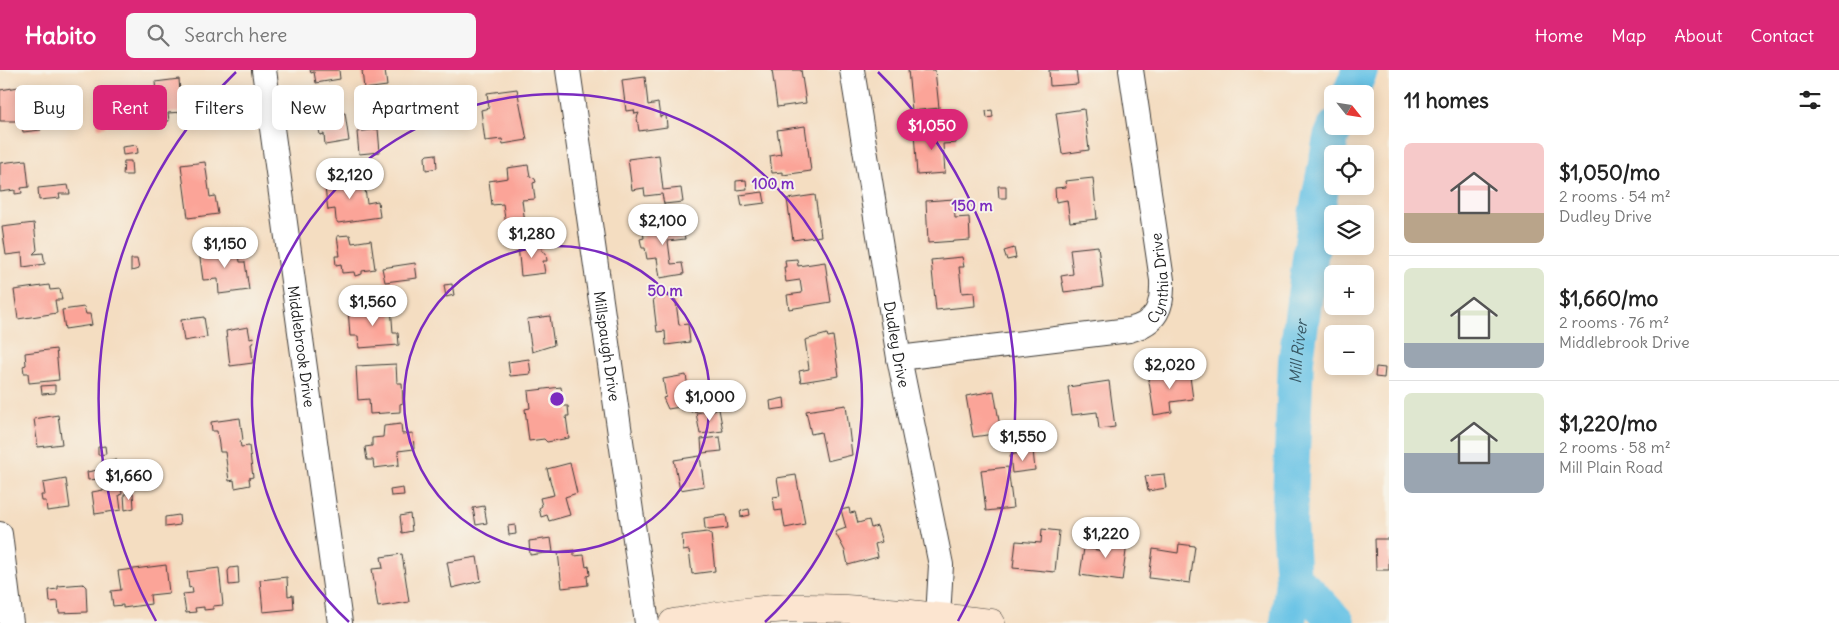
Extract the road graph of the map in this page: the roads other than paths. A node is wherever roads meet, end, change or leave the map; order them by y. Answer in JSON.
{"nodes":[{"id":1,"x":264,"y":70,"type":"edge"},
{"id":2,"x":568,"y":70,"type":"edge"},
{"id":3,"x":852,"y":70,"type":"edge"},
{"id":4,"x":1131,"y":70,"type":"edge"},
{"id":5,"x":899,"y":358,"type":"junction"},
{"id":6,"x":0,"y":534,"type":"edge"},
{"id":7,"x":938,"y":617,"type":"junction"},
{"id":8,"x":11,"y":623,"type":"edge"},
{"id":9,"x":340,"y":623,"type":"edge"},
{"id":10,"x":647,"y":623,"type":"edge"},
{"id":11,"x":673,"y":623,"type":"edge"},
{"id":12,"x":991,"y":623,"type":"edge"}],
"edges":[{"from":1,"to":9,"type":"street","name":"Middlebrook Drive"},
{"from":2,"to":10,"type":"street","name":"Millspaugh Drive"},
{"from":3,"to":5,"type":"street","name":"Dudley Drive"},
{"from":4,"to":5,"type":"street","name":"Cynthia Drive"},
{"from":5,"to":7,"type":"street","name":"Dudley Drive"},
{"from":6,"to":8,"type":"street"},
{"from":7,"to":11,"type":"main road"},
{"from":7,"to":12,"type":"main road"}]}
